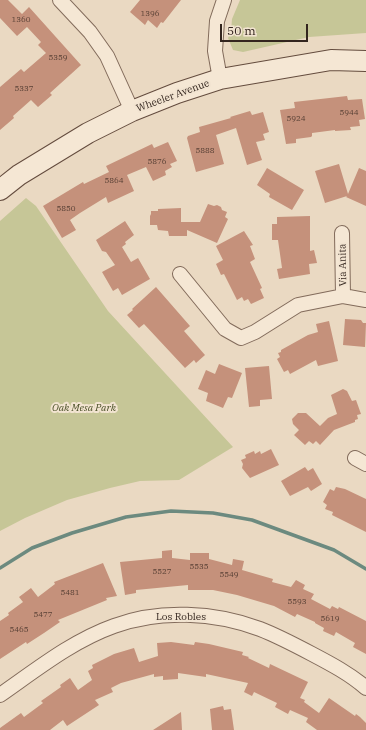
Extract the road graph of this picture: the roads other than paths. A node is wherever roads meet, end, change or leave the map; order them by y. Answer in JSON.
{"nodes":[{"id":1,"x":60,"y":0,"type":"edge"},
{"id":2,"x":224,"y":0,"type":"edge"},
{"id":3,"x":366,"y":61,"type":"edge"},
{"id":4,"x":220,"y":79,"type":"junction"},
{"id":5,"x":132,"y":111,"type":"junction"},
{"id":6,"x":0,"y":190,"type":"edge"},
{"id":7,"x":342,"y":233,"type":"dead end"},
{"id":8,"x":180,"y":274,"type":"dead end"},
{"id":9,"x":343,"y":296,"type":"junction"},
{"id":10,"x":366,"y":300,"type":"edge"},
{"id":11,"x":366,"y":688,"type":"edge"},
{"id":12,"x":0,"y":695,"type":"edge"}],
"edges":[{"from":1,"to":5,"type":"street"},
{"from":2,"to":4,"type":"street"},
{"from":3,"to":4,"type":"main road","name":"Wheeler Avenue"},
{"from":4,"to":5,"type":"main road","name":"Wheeler Avenue"},
{"from":5,"to":6,"type":"main road","name":"Wheeler Avenue"},
{"from":7,"to":9,"type":"street","name":"Via Anita"},
{"from":8,"to":9,"type":"street"},
{"from":9,"to":10,"type":"street"},
{"from":11,"to":12,"type":"street","name":"Los Robles"}]}
